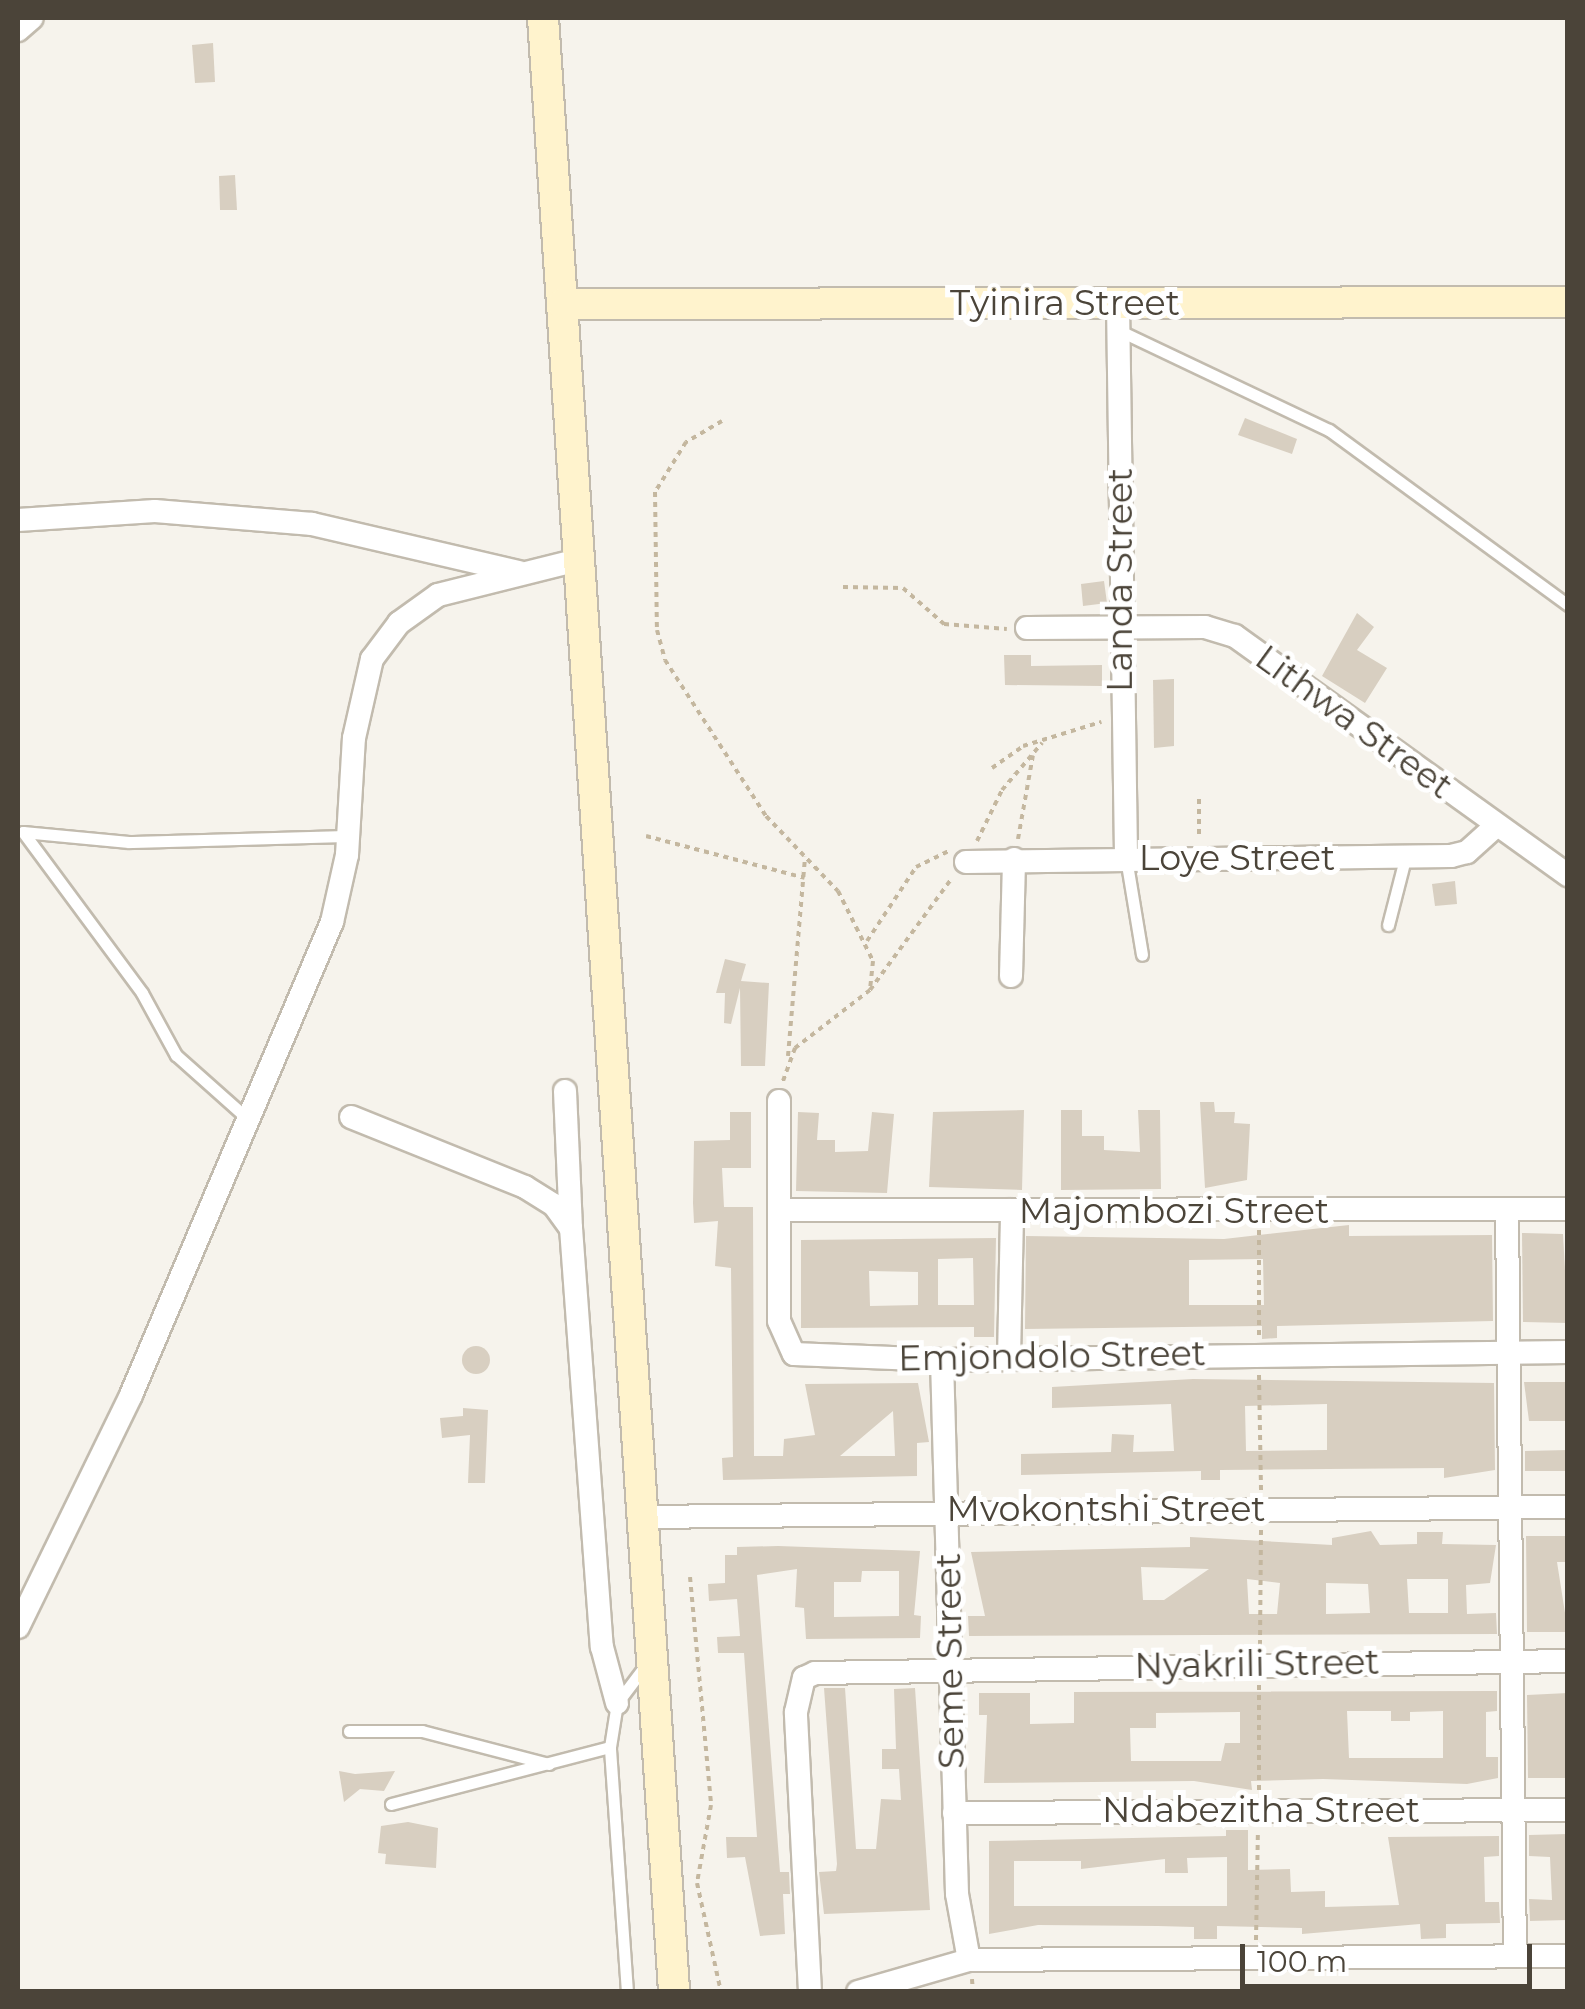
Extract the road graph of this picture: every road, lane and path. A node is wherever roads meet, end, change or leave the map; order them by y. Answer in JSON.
{"nodes":[{"id":1,"x":32,"y":18,"type":"edge"},
{"id":2,"x":544,"y":18,"type":"edge"},
{"id":3,"x":18,"y":30,"type":"edge"},
{"id":4,"x":1568,"y":302,"type":"edge"},
{"id":5,"x":563,"y":304,"type":"junction"},
{"id":6,"x":1118,"y":317,"type":"junction"},
{"id":7,"x":722,"y":421,"type":"dead end"},
{"id":8,"x":18,"y":520,"type":"edge"},
{"id":9,"x":582,"y":559,"type":"junction"},
{"id":10,"x":521,"y":573,"type":"junction"},
{"id":11,"x":844,"y":586,"type":"dead end"},
{"id":12,"x":1568,"y":605,"type":"edge"},
{"id":13,"x":1122,"y":626,"type":"junction"},
{"id":14,"x":1027,"y":628,"type":"joint"},
{"id":15,"x":1121,"y":715,"type":"junction"},
{"id":16,"x":1042,"y":742,"type":"junction"},
{"id":17,"x":1034,"y":752,"type":"junction"},
{"id":18,"x":992,"y":768,"type":"dead end"},
{"id":19,"x":1199,"y":798,"type":"dead end"},
{"id":20,"x":1496,"y":825,"type":"junction"},
{"id":21,"x":20,"y":831,"type":"edge"},
{"id":22,"x":348,"y":836,"type":"junction"},
{"id":23,"x":646,"y":836,"type":"dead end"},
{"id":24,"x":804,"y":856,"type":"junction"},
{"id":25,"x":1200,"y":857,"type":"junction"},
{"id":26,"x":1126,"y":858,"type":"junction"},
{"id":27,"x":1014,"y":859,"type":"junction"},
{"id":28,"x":1405,"y":859,"type":"junction"},
{"id":29,"x":966,"y":862,"type":"junction"},
{"id":30,"x":1568,"y":874,"type":"edge"},
{"id":31,"x":805,"y":878,"type":"junction"},
{"id":32,"x":1388,"y":924,"type":"dead end"},
{"id":33,"x":867,"y":941,"type":"junction"},
{"id":34,"x":1142,"y":956,"type":"dead end"},
{"id":35,"x":1011,"y":976,"type":"dead end"},
{"id":36,"x":870,"y":990,"type":"junction"},
{"id":37,"x":788,"y":1061,"type":"junction"},
{"id":38,"x":565,"y":1091,"type":"dead end"},
{"id":39,"x":778,"y":1101,"type":"joint"},
{"id":40,"x":350,"y":1117,"type":"dead end"},
{"id":41,"x":249,"y":1120,"type":"junction"},
{"id":42,"x":1568,"y":1209,"type":"edge"},
{"id":43,"x":780,"y":1210,"type":"junction"},
{"id":44,"x":1012,"y":1210,"type":"junction"},
{"id":45,"x":1507,"y":1210,"type":"junction"},
{"id":46,"x":1259,"y":1213,"type":"junction"},
{"id":47,"x":571,"y":1228,"type":"junction"},
{"id":48,"x":1508,"y":1352,"type":"junction"},
{"id":49,"x":1568,"y":1352,"type":"edge"},
{"id":50,"x":1259,"y":1353,"type":"junction"},
{"id":51,"x":1009,"y":1358,"type":"junction"},
{"id":52,"x":942,"y":1360,"type":"junction"},
{"id":53,"x":1511,"y":1506,"type":"junction"},
{"id":54,"x":1568,"y":1507,"type":"edge"},
{"id":55,"x":1261,"y":1508,"type":"junction"},
{"id":56,"x":947,"y":1510,"type":"junction"},
{"id":57,"x":644,"y":1517,"type":"junction"},
{"id":58,"x":690,"y":1577,"type":"dead end"},
{"id":59,"x":18,"y":1627,"type":"edge"},
{"id":60,"x":653,"y":1656,"type":"junction"},
{"id":61,"x":1508,"y":1662,"type":"junction"},
{"id":62,"x":1568,"y":1662,"type":"edge"},
{"id":63,"x":1260,"y":1663,"type":"junction"},
{"id":64,"x":947,"y":1668,"type":"junction"},
{"id":65,"x":617,"y":1703,"type":"junction"},
{"id":66,"x":349,"y":1731,"type":"dead end"},
{"id":67,"x":610,"y":1747,"type":"junction"},
{"id":68,"x":549,"y":1764,"type":"junction"},
{"id":69,"x":391,"y":1804,"type":"dead end"},
{"id":70,"x":1259,"y":1807,"type":"junction"},
{"id":71,"x":1512,"y":1810,"type":"junction"},
{"id":72,"x":1568,"y":1810,"type":"edge"},
{"id":73,"x":954,"y":1813,"type":"junction"},
{"id":74,"x":1256,"y":1955,"type":"junction"},
{"id":75,"x":1515,"y":1956,"type":"junction"},
{"id":76,"x":1568,"y":1956,"type":"edge"},
{"id":77,"x":969,"y":1960,"type":"junction"},
{"id":78,"x":627,"y":1992,"type":"edge"},
{"id":79,"x":674,"y":1992,"type":"edge"},
{"id":80,"x":721,"y":1992,"type":"edge"},
{"id":81,"x":810,"y":1992,"type":"edge"},
{"id":82,"x":858,"y":1992,"type":"edge"}],
"edges":[{"from":1,"to":3,"type":"street"},
{"from":2,"to":5,"type":"main road"},
{"from":4,"to":6,"type":"main road","name":"Tyinira Street"},
{"from":5,"to":6,"type":"main road","name":"Tyinira Street"},
{"from":5,"to":9,"type":"main road"},
{"from":6,"to":12,"type":"lane"},
{"from":6,"to":13,"type":"street","name":"Landa Street"},
{"from":7,"to":24,"type":"path"},
{"from":8,"to":10,"type":"street"},
{"from":9,"to":10,"type":"street"},
{"from":9,"to":57,"type":"main road"},
{"from":10,"to":22,"type":"street"},
{"from":11,"to":14,"type":"path"},
{"from":13,"to":14,"type":"street","name":"Lithwa Street"},
{"from":13,"to":15,"type":"street","name":"Landa Street"},
{"from":13,"to":20,"type":"street","name":"Lithwa Street"},
{"from":15,"to":16,"type":"path"},
{"from":15,"to":26,"type":"street","name":"Landa Street"},
{"from":16,"to":17,"type":"path"},
{"from":16,"to":18,"type":"path"},
{"from":17,"to":27,"type":"path"},
{"from":17,"to":29,"type":"path"},
{"from":19,"to":25,"type":"path"},
{"from":20,"to":28,"type":"street","name":"Loye Street"},
{"from":20,"to":30,"type":"street","name":"Lithwa Street"},
{"from":21,"to":22,"type":"lane"},
{"from":21,"to":41,"type":"lane"},
{"from":22,"to":41,"type":"street"},
{"from":23,"to":31,"type":"path"},
{"from":24,"to":31,"type":"path"},
{"from":24,"to":33,"type":"path"},
{"from":25,"to":26,"type":"street","name":"Loye Street"},
{"from":25,"to":28,"type":"street","name":"Loye Street"},
{"from":26,"to":27,"type":"street","name":"Loye Street"},
{"from":26,"to":34,"type":"lane"},
{"from":27,"to":29,"type":"street","name":"Loye Street"},
{"from":27,"to":35,"type":"street"},
{"from":28,"to":32,"type":"lane"},
{"from":29,"to":33,"type":"path"},
{"from":29,"to":36,"type":"path"},
{"from":31,"to":37,"type":"path"},
{"from":33,"to":36,"type":"path"},
{"from":36,"to":37,"type":"path"},
{"from":37,"to":39,"type":"path"},
{"from":38,"to":47,"type":"street"},
{"from":39,"to":43,"type":"street","name":"Emjondolo Street"},
{"from":40,"to":47,"type":"street"},
{"from":41,"to":59,"type":"street"},
{"from":42,"to":45,"type":"street","name":"Majombozi Street"},
{"from":43,"to":44,"type":"street","name":"Majombozi Street"},
{"from":43,"to":52,"type":"street","name":"Emjondolo Street"},
{"from":44,"to":46,"type":"street","name":"Majombozi Street"},
{"from":44,"to":51,"type":"street"},
{"from":45,"to":46,"type":"street","name":"Majombozi Street"},
{"from":45,"to":48,"type":"street"},
{"from":46,"to":50,"type":"path"},
{"from":47,"to":65,"type":"street"},
{"from":48,"to":49,"type":"street","name":"Emjondolo Street"},
{"from":48,"to":50,"type":"street","name":"Emjondolo Street"},
{"from":48,"to":53,"type":"street"},
{"from":50,"to":51,"type":"street","name":"Emjondolo Street"},
{"from":50,"to":55,"type":"path"},
{"from":51,"to":52,"type":"street","name":"Emjondolo Street"},
{"from":52,"to":56,"type":"street","name":"Seme Street"},
{"from":53,"to":54,"type":"street","name":"Mvokontshi Street"},
{"from":53,"to":55,"type":"street","name":"Mvokontshi Street"},
{"from":53,"to":61,"type":"street"},
{"from":55,"to":56,"type":"street","name":"Mvokontshi Street"},
{"from":55,"to":63,"type":"path"},
{"from":56,"to":57,"type":"street","name":"Mvokontshi Street"},
{"from":56,"to":64,"type":"street","name":"Seme Street"},
{"from":57,"to":60,"type":"main road"},
{"from":58,"to":80,"type":"path"},
{"from":60,"to":65,"type":"lane"},
{"from":60,"to":79,"type":"main road"},
{"from":61,"to":62,"type":"street","name":"Nyakrili Street"},
{"from":61,"to":63,"type":"street","name":"Nyakrili Street"},
{"from":61,"to":71,"type":"street"},
{"from":63,"to":64,"type":"street","name":"Nyakrili Street"},
{"from":63,"to":70,"type":"path"},
{"from":64,"to":73,"type":"street","name":"Seme Street"},
{"from":64,"to":81,"type":"street","name":"Nyakrili Street"},
{"from":65,"to":67,"type":"lane"},
{"from":66,"to":68,"type":"lane"},
{"from":67,"to":68,"type":"lane"},
{"from":67,"to":78,"type":"lane"},
{"from":68,"to":69,"type":"lane"},
{"from":70,"to":71,"type":"street","name":"Ndabezitha Street"},
{"from":70,"to":73,"type":"street","name":"Ndabezitha Street"},
{"from":70,"to":74,"type":"path"},
{"from":71,"to":72,"type":"street","name":"Ndabezitha Street"},
{"from":71,"to":75,"type":"street"},
{"from":73,"to":77,"type":"street","name":"Seme Street"},
{"from":74,"to":75,"type":"street"},
{"from":74,"to":77,"type":"street"},
{"from":75,"to":76,"type":"street"},
{"from":77,"to":82,"type":"street"}]}
